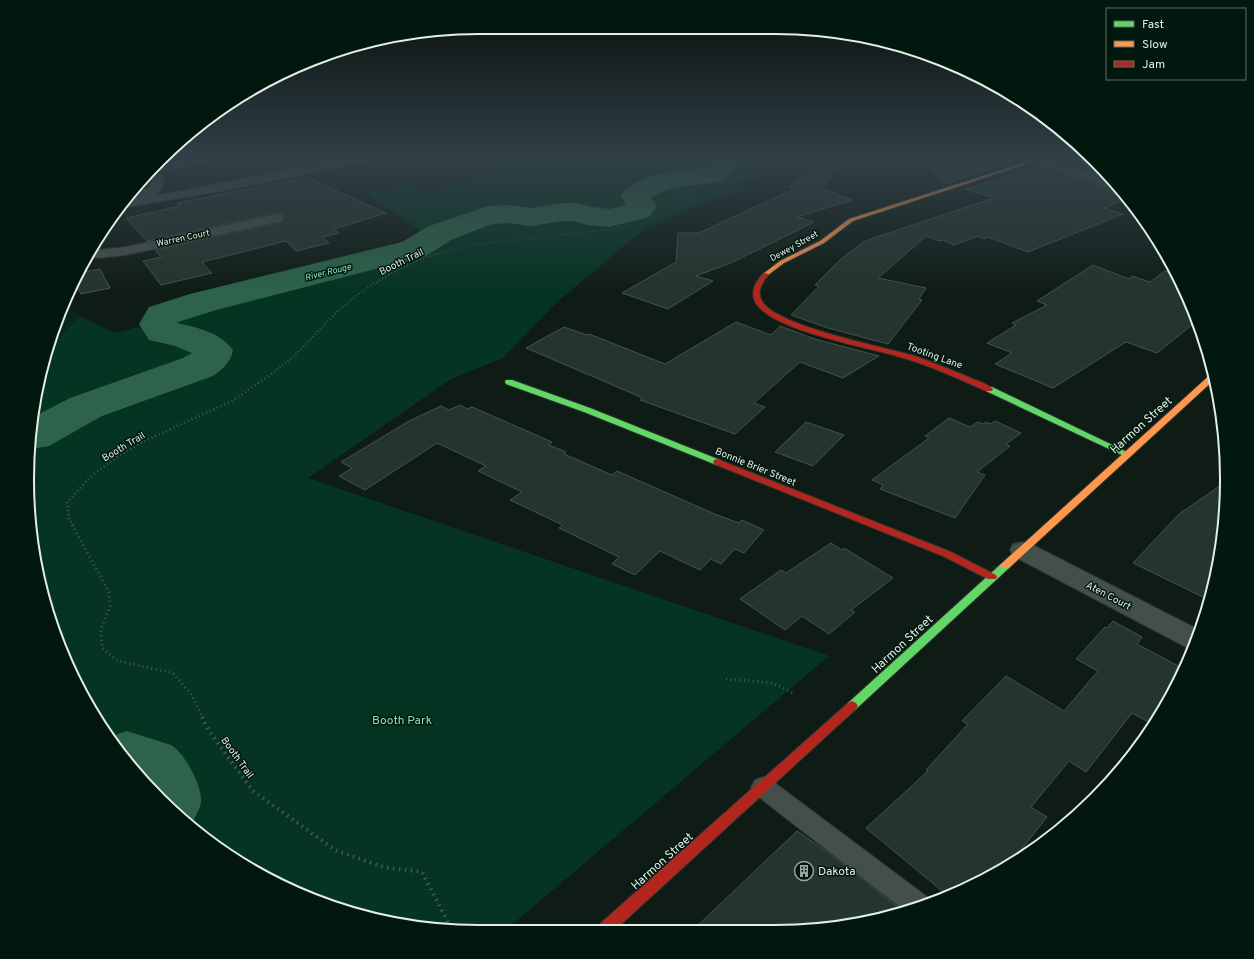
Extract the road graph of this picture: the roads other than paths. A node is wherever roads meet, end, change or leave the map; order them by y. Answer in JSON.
{"nodes":[{"id":1,"x":144,"y":202,"type":"edge"},
{"id":2,"x":908,"y":202,"type":"edge"},
{"id":3,"x":129,"y":204,"type":"edge"},
{"id":4,"x":277,"y":218,"type":"dead end"},
{"id":5,"x":96,"y":254,"type":"edge"},
{"id":6,"x":765,"y":276,"type":"joint"},
{"id":7,"x":1209,"y":381,"type":"edge"},
{"id":8,"x":509,"y":382,"type":"dead end"},
{"id":9,"x":1127,"y":454,"type":"junction"},
{"id":10,"x":1022,"y":550,"type":"junction"},
{"id":11,"x":992,"y":577,"type":"junction"},
{"id":12,"x":1191,"y":637,"type":"edge"},
{"id":13,"x":763,"y":787,"type":"junction"},
{"id":14,"x":914,"y":902,"type":"edge"},
{"id":15,"x":609,"y":925,"type":"edge"}],
"edges":[{"from":1,"to":3,"type":"street"},
{"from":2,"to":6,"type":"street","name":"Dewey Street"},
{"from":4,"to":5,"type":"street","name":"Warren Court"},
{"from":6,"to":9,"type":"street","name":"Tooting Lane"},
{"from":7,"to":9,"type":"street","name":"Harmon Street"},
{"from":8,"to":11,"type":"street","name":"Bonnie Brier Street"},
{"from":9,"to":10,"type":"street","name":"Harmon Street"},
{"from":10,"to":11,"type":"street","name":"Harmon Street"},
{"from":10,"to":12,"type":"street","name":"Aten Court"},
{"from":11,"to":13,"type":"street","name":"Harmon Street"},
{"from":13,"to":14,"type":"lane"},
{"from":13,"to":15,"type":"street","name":"Harmon Street"}]}
